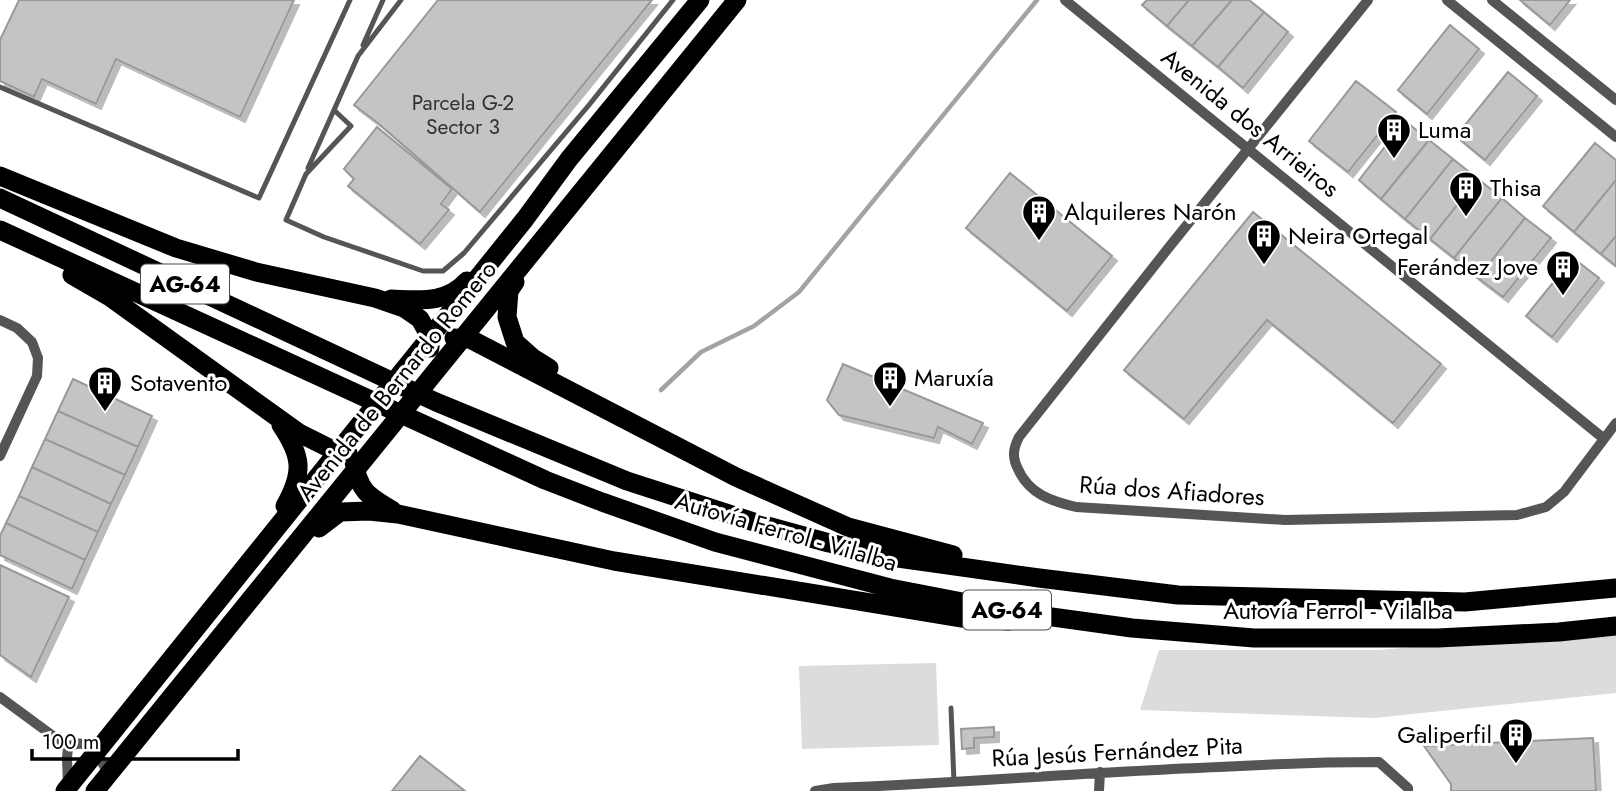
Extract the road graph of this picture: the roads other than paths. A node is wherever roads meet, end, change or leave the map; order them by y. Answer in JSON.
{"nodes":[{"id":1,"x":350,"y":0,"type":"edge"},
{"id":2,"x":383,"y":0,"type":"edge"},
{"id":3,"x":401,"y":0,"type":"edge"},
{"id":4,"x":673,"y":0,"type":"edge"},
{"id":5,"x":700,"y":0,"type":"edge"},
{"id":6,"x":737,"y":0,"type":"edge"},
{"id":7,"x":1065,"y":0,"type":"edge"},
{"id":8,"x":1368,"y":0,"type":"edge"},
{"id":9,"x":1447,"y":0,"type":"edge"},
{"id":10,"x":1492,"y":0,"type":"edge"},
{"id":11,"x":358,"y":55,"type":"junction"},
{"id":12,"x":0,"y":87,"type":"edge"},
{"id":13,"x":1616,"y":100,"type":"edge"},
{"id":14,"x":334,"y":110,"type":"junction"},
{"id":15,"x":1616,"y":137,"type":"edge"},
{"id":16,"x":1249,"y":149,"type":"junction"},
{"id":17,"x":306,"y":174,"type":"junction"},
{"id":18,"x":0,"y":176,"type":"edge"},
{"id":19,"x":0,"y":198,"type":"edge"},
{"id":20,"x":525,"y":219,"type":"junction"},
{"id":21,"x":0,"y":230,"type":"edge"},
{"id":22,"x":0,"y":236,"type":"edge"},
{"id":23,"x":544,"y":238,"type":"junction"},
{"id":24,"x":375,"y":298,"type":"junction"},
{"id":25,"x":0,"y":320,"type":"edge"},
{"id":26,"x":463,"y":338,"type":"junction"},
{"id":27,"x":425,"y":346,"type":"junction"},
{"id":28,"x":435,"y":373,"type":"junction"},
{"id":29,"x":276,"y":418,"type":"junction"},
{"id":30,"x":1616,"y":423,"type":"edge"},
{"id":31,"x":656,"y":436,"type":"junction"},
{"id":32,"x":1603,"y":438,"type":"junction"},
{"id":33,"x":350,"y":452,"type":"junction"},
{"id":34,"x":0,"y":456,"type":"edge"},
{"id":35,"x":398,"y":514,"type":"junction"},
{"id":36,"x":258,"y":551,"type":"junction"},
{"id":37,"x":278,"y":567,"type":"junction"},
{"id":38,"x":1039,"y":578,"type":"junction"},
{"id":39,"x":1616,"y":588,"type":"edge"},
{"id":40,"x":1616,"y":626,"type":"edge"},
{"id":41,"x":1132,"y":628,"type":"junction"},
{"id":42,"x":0,"y":697,"type":"edge"},
{"id":43,"x":951,"y":708,"type":"dead end"},
{"id":44,"x":68,"y":747,"type":"junction"},
{"id":45,"x":95,"y":752,"type":"junction"},
{"id":46,"x":1100,"y":772,"type":"junction"},
{"id":47,"x":108,"y":775,"type":"junction"},
{"id":48,"x":954,"y":783,"type":"junction"},
{"id":49,"x":67,"y":789,"type":"edge"},
{"id":50,"x":95,"y":791,"type":"edge"},
{"id":51,"x":815,"y":791,"type":"edge"},
{"id":52,"x":1099,"y":791,"type":"edge"},
{"id":53,"x":1408,"y":791,"type":"edge"}],
"edges":[{"from":1,"to":12,"type":"lane"},
{"from":2,"to":11,"type":"lane"},
{"from":3,"to":11,"type":"lane"},
{"from":4,"to":17,"type":"lane"},
{"from":5,"to":20,"type":"highway","name":"Avenida de Bernardo Romero"},
{"from":6,"to":23,"type":"highway","name":"Avenida de Bernardo Romero"},
{"from":7,"to":16,"type":"street","name":"Avenida dos Arrieiros"},
{"from":8,"to":16,"type":"street","name":"Rúa dos Afiadores"},
{"from":9,"to":15,"type":"street"},
{"from":10,"to":13,"type":"street"},
{"from":11,"to":14,"type":"lane"},
{"from":14,"to":17,"type":"lane"},
{"from":14,"to":17,"type":"lane"},
{"from":16,"to":32,"type":"street","name":"Avenida dos Arrieiros"},
{"from":16,"to":32,"type":"street","name":"Rúa dos Afiadores"},
{"from":18,"to":24,"type":"highway"},
{"from":19,"to":38,"type":"highway","name":"Autovía Ferrol - Vilalba","number":"AG-64"},
{"from":20,"to":24,"type":"highway"},
{"from":20,"to":27,"type":"highway","name":"Avenida de Bernardo Romero"},
{"from":21,"to":41,"type":"highway","name":"Autovía Ferrol - Vilalba","number":"AG-64"},
{"from":22,"to":29,"type":"highway"},
{"from":23,"to":26,"type":"highway","name":"Avenida de Bernardo Romero"},
{"from":23,"to":31,"type":"highway"},
{"from":24,"to":27,"type":"highway"},
{"from":25,"to":34,"type":"street"},
{"from":26,"to":27,"type":"highway"},
{"from":26,"to":28,"type":"highway","name":"Avenida de Bernardo Romero"},
{"from":26,"to":31,"type":"highway"},
{"from":27,"to":28,"type":"highway"},
{"from":27,"to":33,"type":"highway","name":"Avenida de Bernardo Romero"},
{"from":28,"to":33,"type":"highway","name":"Avenida de Bernardo Romero"},
{"from":29,"to":33,"type":"highway"},
{"from":29,"to":36,"type":"highway"},
{"from":30,"to":32,"type":"street","name":"Rúa dos Afiadores"},
{"from":31,"to":38,"type":"highway"},
{"from":33,"to":35,"type":"highway"},
{"from":33,"to":36,"type":"highway","name":"Avenida de Bernardo Romero"},
{"from":33,"to":37,"type":"highway","name":"Avenida de Bernardo Romero"},
{"from":35,"to":37,"type":"highway"},
{"from":35,"to":41,"type":"highway"},
{"from":36,"to":45,"type":"highway","name":"Avenida de Bernardo Romero"},
{"from":37,"to":47,"type":"highway","name":"Avenida de Bernardo Romero"},
{"from":38,"to":39,"type":"highway","name":"Autovía Ferrol - Vilalba","number":"AG-64"},
{"from":40,"to":41,"type":"highway","name":"Autovía Ferrol - Vilalba","number":"AG-64"},
{"from":42,"to":44,"type":"street"},
{"from":43,"to":48,"type":"lane"},
{"from":44,"to":45,"type":"street"},
{"from":44,"to":49,"type":"street"},
{"from":45,"to":47,"type":"street"},
{"from":45,"to":49,"type":"highway","name":"Avenida de Bernardo Romero"},
{"from":46,"to":48,"type":"street","name":"Rúa Jesús Fernández Pita"},
{"from":46,"to":52,"type":"street"},
{"from":46,"to":53,"type":"street","name":"Rúa Jesús Fernández Pita"},
{"from":47,"to":50,"type":"highway","name":"Avenida de Bernardo Romero"},
{"from":48,"to":51,"type":"street","name":"Rúa Jesús Fernández Pita"}]}
